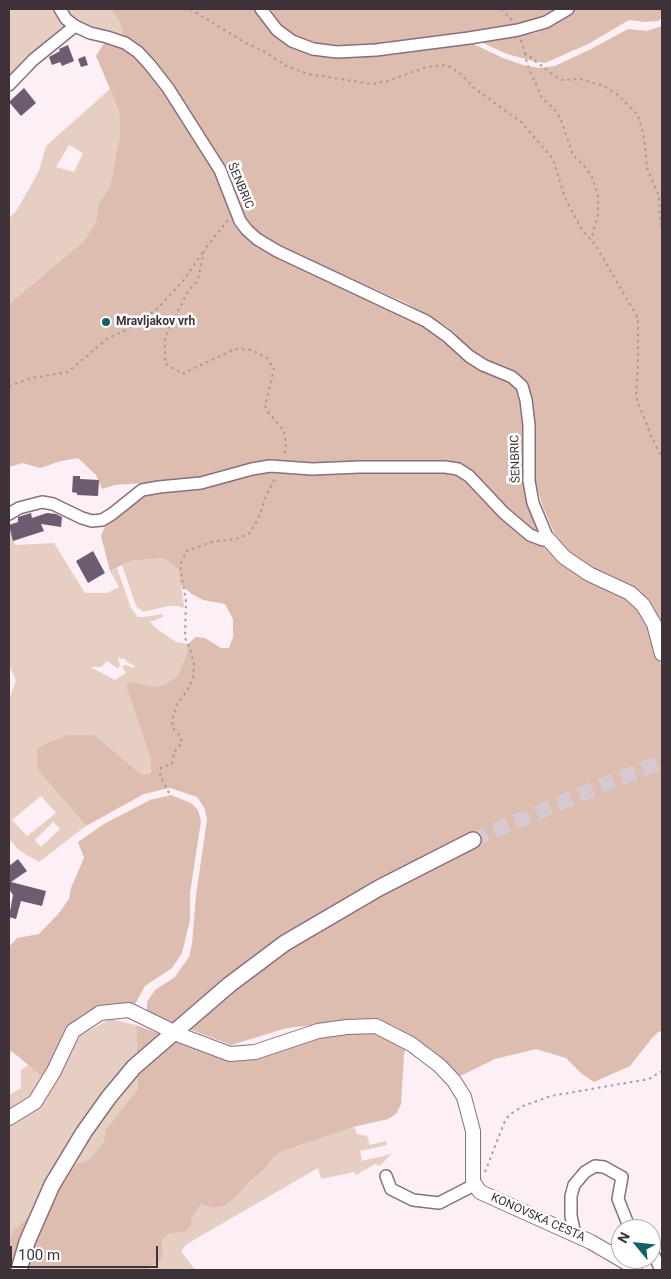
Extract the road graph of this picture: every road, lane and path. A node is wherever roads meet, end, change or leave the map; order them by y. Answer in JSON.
{"nodes":[{"id":1,"x":60,"y":9,"type":"edge"},
{"id":2,"x":190,"y":9,"type":"edge"},
{"id":3,"x":261,"y":9,"type":"edge"},
{"id":4,"x":501,"y":9,"type":"edge"},
{"id":5,"x":568,"y":9,"type":"edge"},
{"id":6,"x":74,"y":26,"type":"junction"},
{"id":7,"x":518,"y":30,"type":"junction"},
{"id":8,"x":525,"y":53,"type":"junction"},
{"id":9,"x":9,"y":85,"type":"edge"},
{"id":10,"x":662,"y":226,"type":"edge"},
{"id":11,"x":591,"y":240,"type":"junction"},
{"id":12,"x":204,"y":250,"type":"dead end"},
{"id":13,"x":9,"y":386,"type":"edge"},
{"id":14,"x":662,"y":458,"type":"edge"},
{"id":15,"x":9,"y":514,"type":"edge"},
{"id":16,"x":548,"y":539,"type":"junction"},
{"id":17,"x":662,"y":654,"type":"edge"},
{"id":18,"x":473,"y":840,"type":"tunnel mouth"},
{"id":19,"x":174,"y":1032,"type":"junction"},
{"id":20,"x":662,"y":1071,"type":"edge"},
{"id":21,"x":9,"y":1118,"type":"edge"},
{"id":22,"x":386,"y":1176,"type":"dead end"},
{"id":23,"x":476,"y":1187,"type":"junction"},
{"id":24,"x":626,"y":1219,"type":"edge"},
{"id":25,"x":575,"y":1235,"type":"junction"},
{"id":26,"x":19,"y":1270,"type":"edge"},
{"id":27,"x":634,"y":1270,"type":"edge"}],
"edges":[{"from":1,"to":6,"type":"street"},
{"from":2,"to":11,"type":"path"},
{"from":3,"to":7,"type":"street"},
{"from":4,"to":7,"type":"path"},
{"from":5,"to":7,"type":"street"},
{"from":6,"to":9,"type":"street"},
{"from":6,"to":16,"type":"street","name":"ŠENBRIC"},
{"from":7,"to":8,"type":"path"},
{"from":8,"to":10,"type":"path"},
{"from":8,"to":11,"type":"path"},
{"from":11,"to":14,"type":"path"},
{"from":12,"to":13,"type":"path"},
{"from":15,"to":16,"type":"street"},
{"from":16,"to":17,"type":"street"},
{"from":18,"to":19,"type":"main road"},
{"from":19,"to":21,"type":"street"},
{"from":19,"to":23,"type":"street"},
{"from":19,"to":26,"type":"main road"},
{"from":20,"to":23,"type":"path"},
{"from":22,"to":23,"type":"street"},
{"from":23,"to":25,"type":"street","name":"KONOVSKA CESTA"},
{"from":24,"to":25,"type":"street"},
{"from":25,"to":27,"type":"street","name":"KONOVSKA CESTA"}]}
